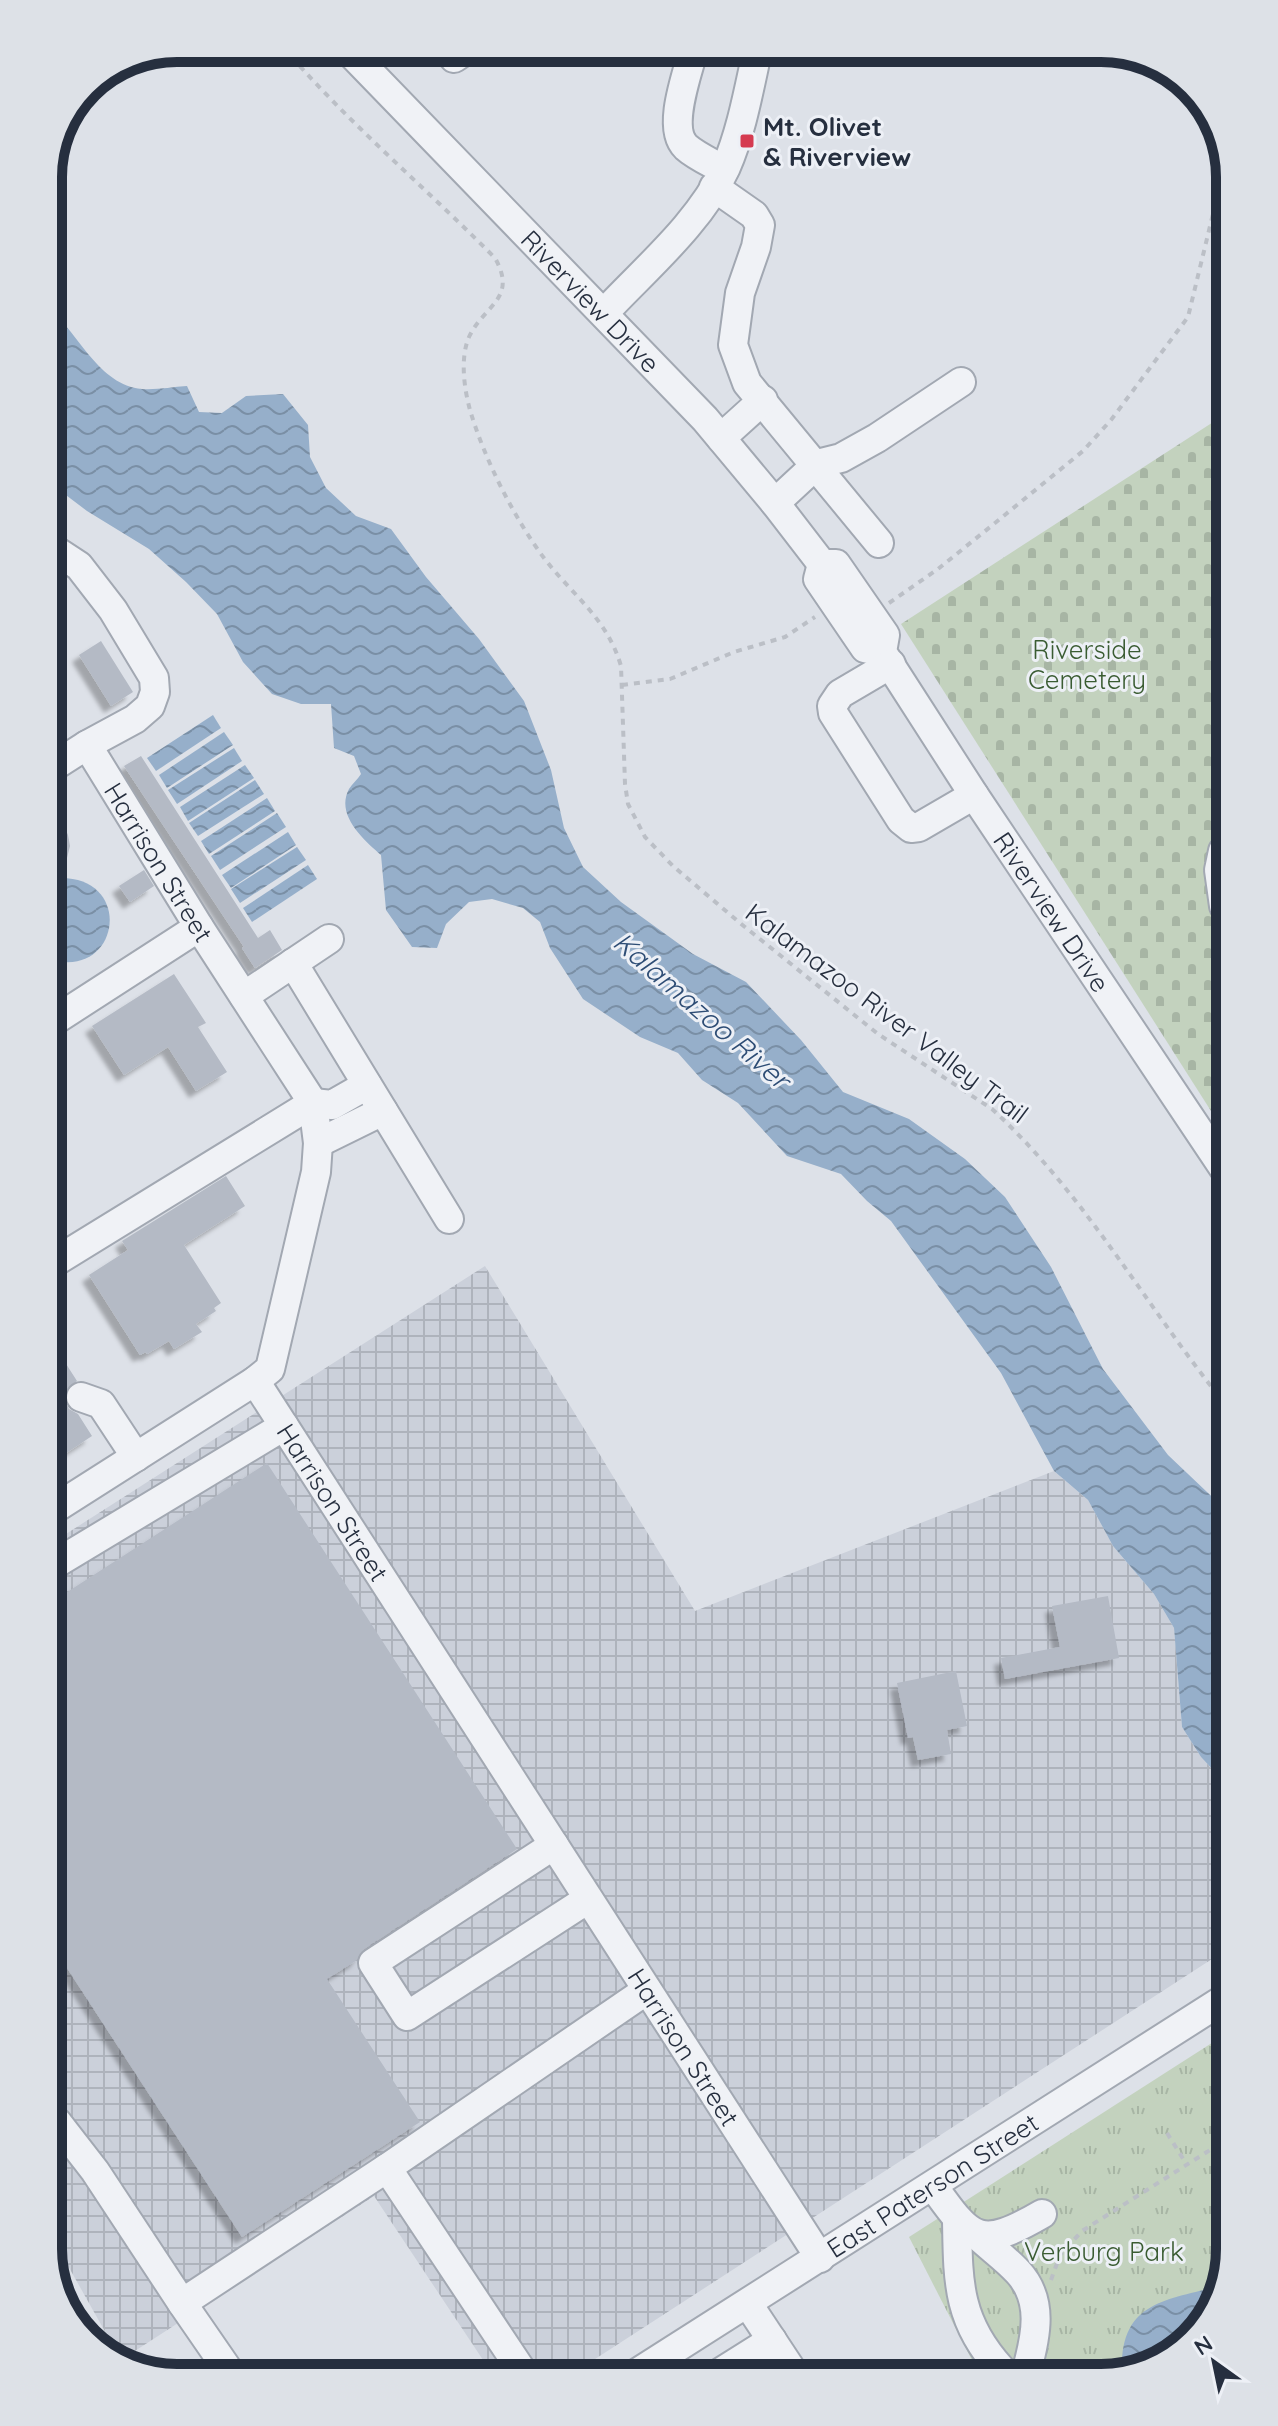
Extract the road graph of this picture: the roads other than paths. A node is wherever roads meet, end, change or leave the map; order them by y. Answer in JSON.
{"nodes":[{"id":1,"x":366,"y":62,"type":"edge"},
{"id":2,"x":691,"y":62,"type":"edge"},
{"id":3,"x":755,"y":62,"type":"edge"},
{"id":4,"x":719,"y":178,"type":"junction"},
{"id":5,"x":604,"y":313,"type":"junction"},
{"id":6,"x":961,"y":382,"type":"dead end"},
{"id":7,"x":763,"y":400,"type":"junction"},
{"id":8,"x":721,"y":438,"type":"junction"},
{"id":9,"x":817,"y":464,"type":"junction"},
{"id":10,"x":775,"y":503,"type":"junction"},
{"id":11,"x":879,"y":543,"type":"dead end"},
{"id":12,"x":62,"y":555,"type":"edge"},
{"id":13,"x":822,"y":564,"type":"junction"},
{"id":14,"x":886,"y":658,"type":"junction"},
{"id":15,"x":87,"y":745,"type":"junction"},
{"id":16,"x":62,"y":761,"type":"edge"},
{"id":17,"x":974,"y":795,"type":"junction"},
{"id":18,"x":199,"y":927,"type":"junction"},
{"id":19,"x":329,"y":939,"type":"dead end"},
{"id":20,"x":293,"y":963,"type":"junction"},
{"id":21,"x":244,"y":996,"type":"junction"},
{"id":22,"x":62,"y":1016,"type":"edge"},
{"id":23,"x":367,"y":1085,"type":"junction"},
{"id":24,"x":313,"y":1103,"type":"junction"},
{"id":25,"x":383,"y":1111,"type":"junction"},
{"id":26,"x":318,"y":1143,"type":"junction"},
{"id":27,"x":1216,"y":1157,"type":"edge"},
{"id":28,"x":449,"y":1219,"type":"dead end"},
{"id":29,"x":62,"y":1257,"type":"edge"},
{"id":30,"x":255,"y":1381,"type":"junction"},
{"id":31,"x":81,"y":1397,"type":"dead end"},
{"id":32,"x":284,"y":1426,"type":"junction"},
{"id":33,"x":136,"y":1457,"type":"junction"},
{"id":34,"x":62,"y":1504,"type":"edge"},
{"id":35,"x":62,"y":1560,"type":"edge"},
{"id":36,"x":554,"y":1845,"type":"junction"},
{"id":37,"x":588,"y":1899,"type":"junction"},
{"id":38,"x":647,"y":1990,"type":"junction"},
{"id":39,"x":1216,"y":2004,"type":"edge"},
{"id":40,"x":62,"y":2128,"type":"edge"},
{"id":41,"x":387,"y":2168,"type":"junction"},
{"id":42,"x":933,"y":2186,"type":"junction"},
{"id":43,"x":1042,"y":2214,"type":"dead end"},
{"id":44,"x":957,"y":2220,"type":"junction"},
{"id":45,"x":979,"y":2237,"type":"junction"},
{"id":46,"x":820,"y":2258,"type":"junction"},
{"id":47,"x":182,"y":2303,"type":"junction"},
{"id":48,"x":748,"y":2304,"type":"junction"},
{"id":49,"x":772,"y":2340,"type":"junction"},
{"id":50,"x":224,"y":2364,"type":"edge"},
{"id":51,"x":517,"y":2364,"type":"edge"},
{"id":52,"x":651,"y":2364,"type":"edge"},
{"id":53,"x":734,"y":2364,"type":"edge"},
{"id":54,"x":788,"y":2364,"type":"edge"},
{"id":55,"x":996,"y":2364,"type":"edge"},
{"id":56,"x":1028,"y":2364,"type":"edge"}],
"edges":[{"from":1,"to":5,"type":"street","name":"Riverview Drive"},
{"from":2,"to":4,"type":"street"},
{"from":3,"to":4,"type":"street"},
{"from":4,"to":5,"type":"street"},
{"from":4,"to":7,"type":"street"},
{"from":5,"to":8,"type":"street","name":"Riverview Drive"},
{"from":6,"to":9,"type":"street"},
{"from":7,"to":8,"type":"street"},
{"from":7,"to":9,"type":"street"},
{"from":8,"to":10,"type":"street","name":"Riverview Drive"},
{"from":9,"to":10,"type":"street"},
{"from":9,"to":11,"type":"street"},
{"from":10,"to":13,"type":"street","name":"Riverview Drive"},
{"from":12,"to":15,"type":"street"},
{"from":13,"to":14,"type":"street","name":"Riverview Drive"},
{"from":13,"to":14,"type":"street","name":"Riverview Drive"},
{"from":14,"to":17,"type":"street","name":"Riverview Drive"},
{"from":14,"to":17,"type":"street"},
{"from":15,"to":16,"type":"street"},
{"from":15,"to":18,"type":"street","name":"Harrison Street"},
{"from":17,"to":27,"type":"street","name":"Riverview Drive"},
{"from":18,"to":21,"type":"street","name":"Harrison Street"},
{"from":18,"to":22,"type":"street"},
{"from":19,"to":20,"type":"street"},
{"from":20,"to":21,"type":"street"},
{"from":20,"to":23,"type":"street"},
{"from":21,"to":24,"type":"street","name":"Harrison Street"},
{"from":23,"to":24,"type":"street"},
{"from":23,"to":25,"type":"street"},
{"from":24,"to":26,"type":"street","name":"Harrison Street"},
{"from":24,"to":29,"type":"street"},
{"from":25,"to":26,"type":"street"},
{"from":25,"to":28,"type":"street"},
{"from":26,"to":30,"type":"street","name":"Harrison Street"},
{"from":30,"to":32,"type":"street","name":"Harrison Street"},
{"from":30,"to":33,"type":"street"},
{"from":31,"to":33,"type":"street"},
{"from":32,"to":35,"type":"street"},
{"from":32,"to":36,"type":"street","name":"Harrison Street"},
{"from":33,"to":34,"type":"street"},
{"from":36,"to":37,"type":"street","name":"Harrison Street"},
{"from":36,"to":37,"type":"street"},
{"from":37,"to":38,"type":"street","name":"Harrison Street"},
{"from":38,"to":41,"type":"street"},
{"from":38,"to":46,"type":"street","name":"Harrison Street"},
{"from":39,"to":42,"type":"street","name":"East Paterson Street"},
{"from":40,"to":47,"type":"street"},
{"from":41,"to":47,"type":"street"},
{"from":41,"to":51,"type":"street"},
{"from":42,"to":44,"type":"street"},
{"from":42,"to":46,"type":"street","name":"East Paterson Street"},
{"from":43,"to":45,"type":"street"},
{"from":44,"to":45,"type":"street"},
{"from":44,"to":55,"type":"street"},
{"from":45,"to":56,"type":"street"},
{"from":46,"to":48,"type":"street","name":"East Paterson Street"},
{"from":47,"to":50,"type":"street"},
{"from":48,"to":49,"type":"street"},
{"from":48,"to":52,"type":"street","name":"East Paterson Street"},
{"from":49,"to":53,"type":"street"},
{"from":49,"to":54,"type":"street"}]}
